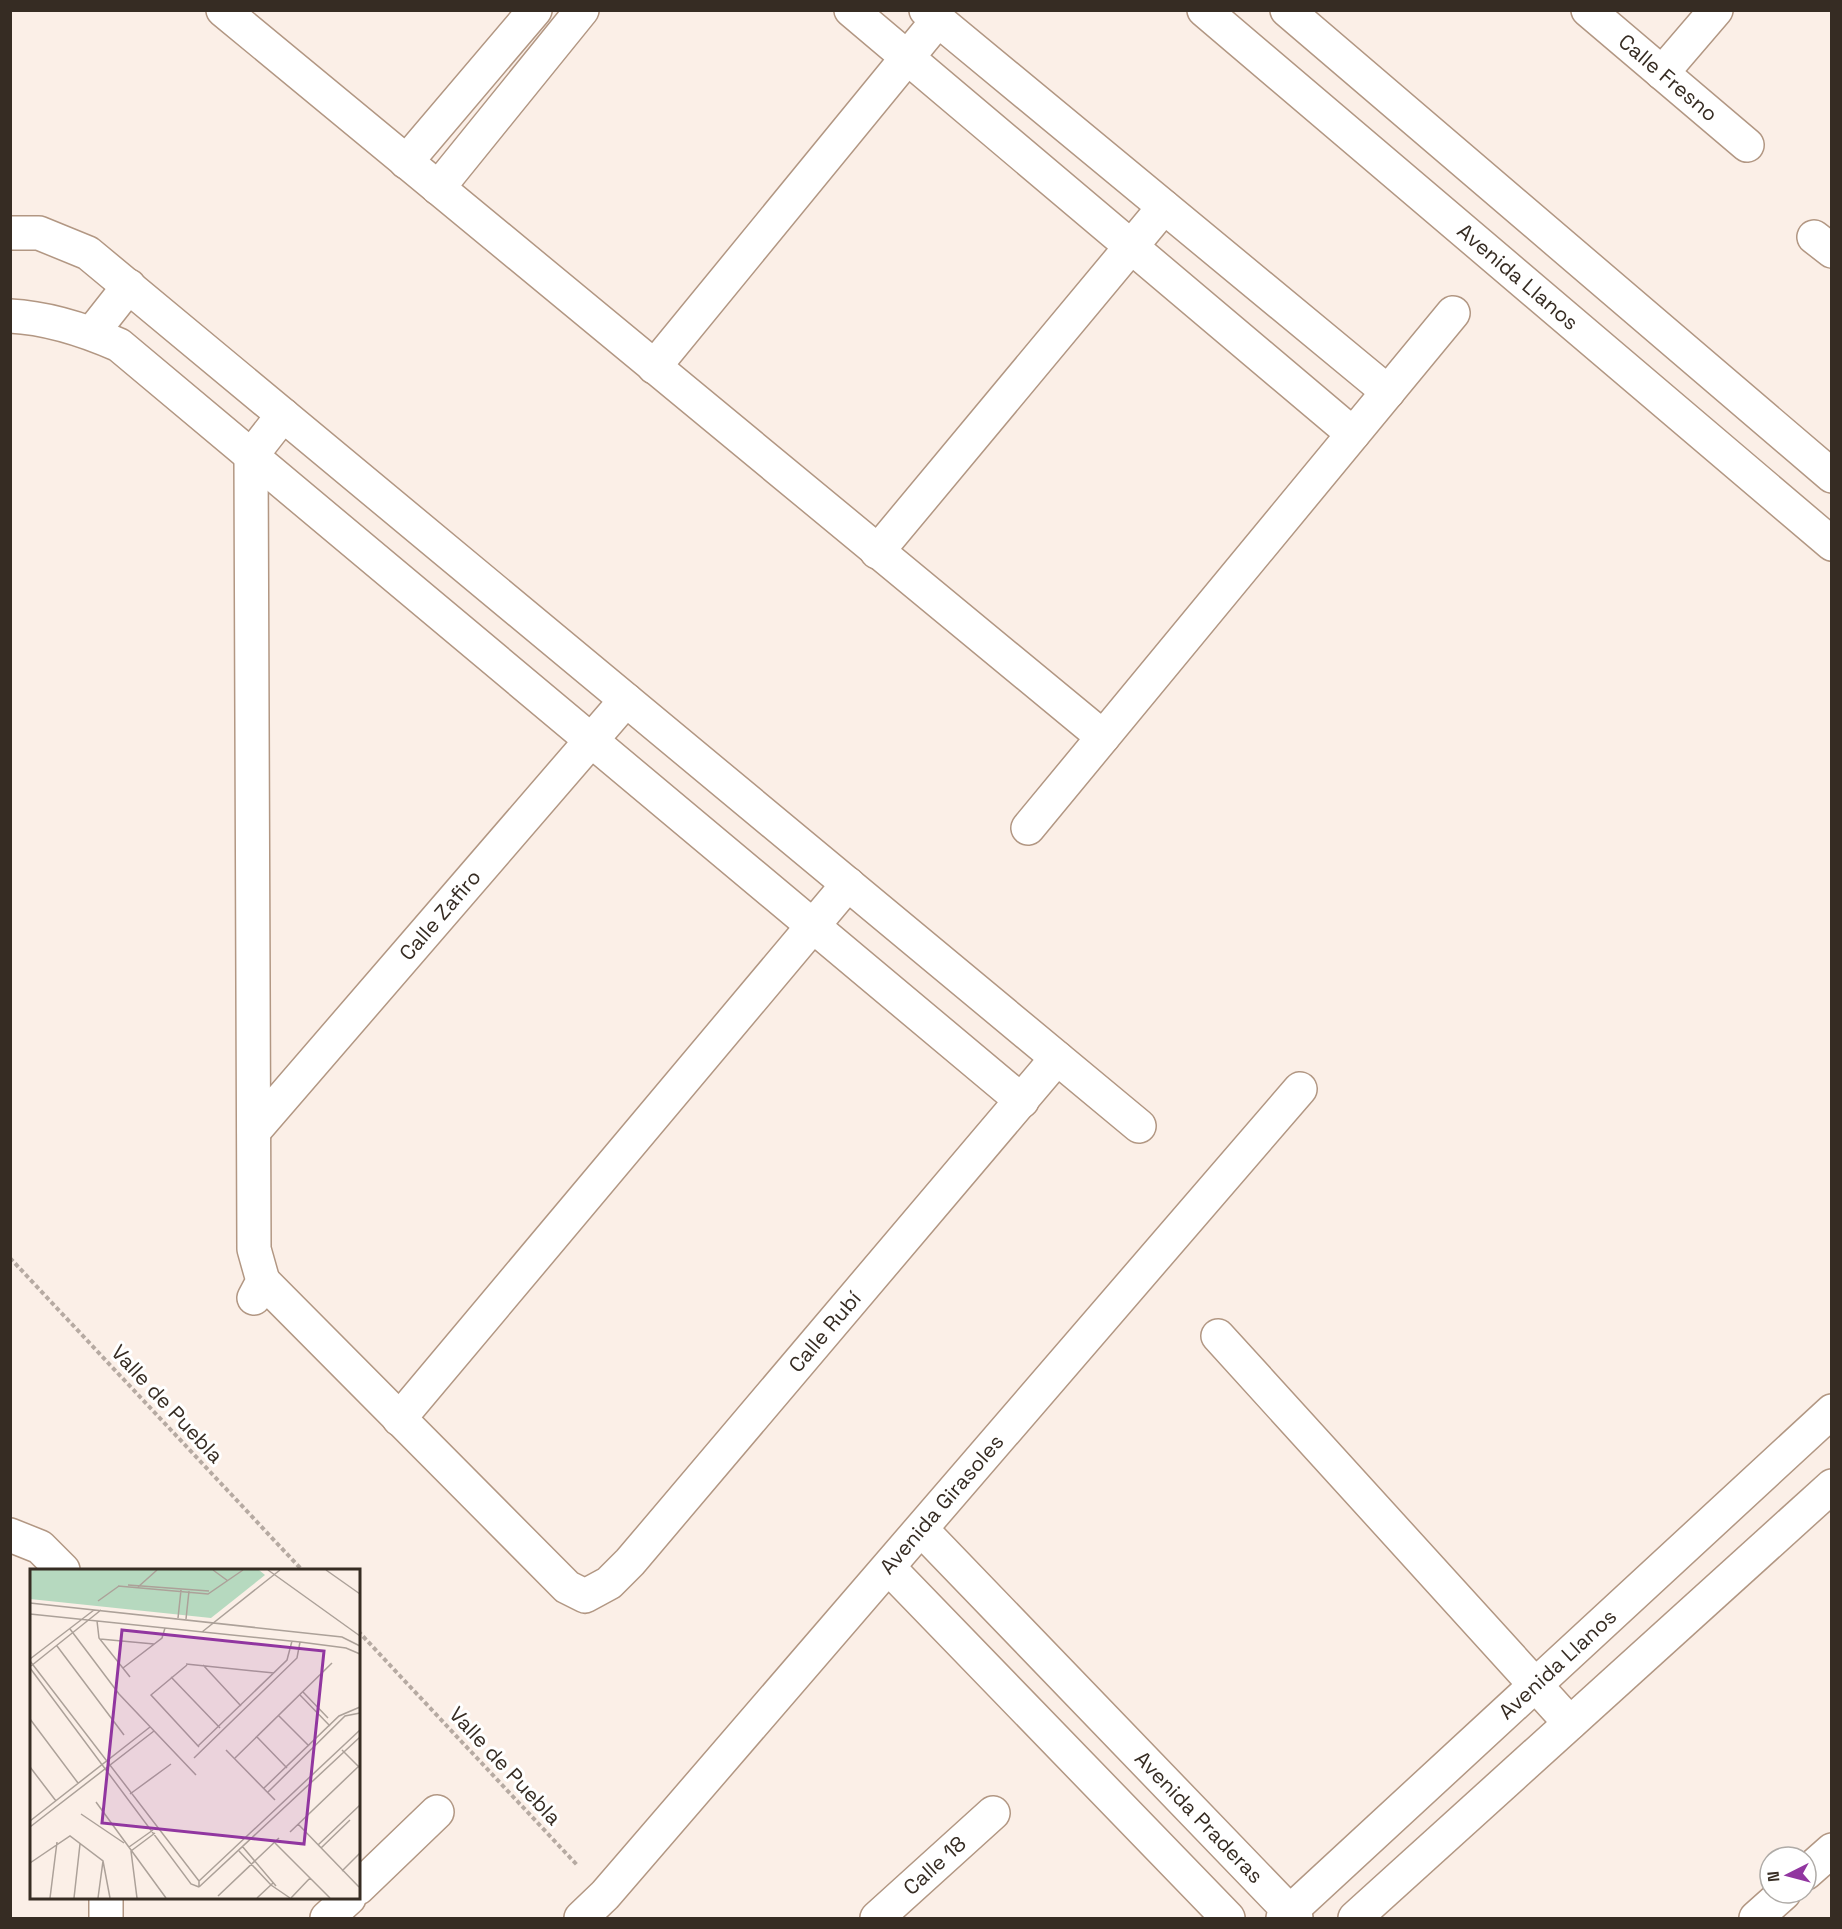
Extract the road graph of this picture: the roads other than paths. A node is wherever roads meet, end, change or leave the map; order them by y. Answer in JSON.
{"nodes":[{"id":1,"x":223,"y":10,"type":"edge"},
{"id":2,"x":535,"y":10,"type":"edge"},
{"id":3,"x":582,"y":10,"type":"edge"},
{"id":4,"x":851,"y":10,"type":"edge"},
{"id":5,"x":1204,"y":10,"type":"edge"},
{"id":6,"x":1287,"y":10,"type":"edge"},
{"id":7,"x":1588,"y":10,"type":"edge"},
{"id":8,"x":1716,"y":10,"type":"edge"},
{"id":9,"x":933,"y":15,"type":"edge"},
{"id":10,"x":908,"y":59,"type":"junction"},
{"id":11,"x":1662,"y":73,"type":"junction"},
{"id":12,"x":1747,"y":145,"type":"dead end"},
{"id":13,"x":406,"y":162,"type":"junction"},
{"id":14,"x":438,"y":188,"type":"junction"},
{"id":15,"x":1164,"y":207,"type":"junction"},
{"id":16,"x":10,"y":233,"type":"edge"},
{"id":17,"x":1131,"y":246,"type":"junction"},
{"id":18,"x":129,"y":286,"type":"junction"},
{"id":19,"x":1453,"y":313,"type":"dead end"},
{"id":20,"x":10,"y":316,"type":"edge"},
{"id":21,"x":92,"y":333,"type":"junction"},
{"id":22,"x":654,"y":367,"type":"junction"},
{"id":23,"x":1388,"y":392,"type":"junction"},
{"id":24,"x":283,"y":415,"type":"junction"},
{"id":25,"x":1353,"y":434,"type":"junction"},
{"id":26,"x":251,"y":456,"type":"junction"},
{"id":27,"x":1832,"y":476,"type":"edge"},
{"id":28,"x":1832,"y":544,"type":"edge"},
{"id":29,"x":877,"y":552,"type":"junction"},
{"id":30,"x":626,"y":700,"type":"junction"},
{"id":31,"x":1103,"y":737,"type":"junction"},
{"id":32,"x":592,"y":741,"type":"junction"},
{"id":33,"x":1028,"y":828,"type":"dead end"},
{"id":34,"x":848,"y":884,"type":"junction"},
{"id":35,"x":813,"y":927,"type":"junction"},
{"id":36,"x":1057,"y":1058,"type":"junction"},
{"id":37,"x":1300,"y":1089,"type":"dead end"},
{"id":38,"x":1022,"y":1101,"type":"junction"},
{"id":39,"x":1139,"y":1126,"type":"dead end"},
{"id":40,"x":254,"y":1131,"type":"junction"},
{"id":41,"x":1218,"y":1336,"type":"dead end"},
{"id":42,"x":1831,"y":1412,"type":"edge"},
{"id":43,"x":399,"y":1419,"type":"junction"},
{"id":44,"x":1832,"y":1486,"type":"edge"},
{"id":45,"x":922,"y":1530,"type":"junction"},
{"id":46,"x":10,"y":1535,"type":"edge"},
{"id":47,"x":62,"y":1569,"type":"edge"},
{"id":48,"x":889,"y":1569,"type":"junction"},
{"id":49,"x":1535,"y":1686,"type":"junction"},
{"id":50,"x":1101,"y":1716,"type":"junction"},
{"id":51,"x":1570,"y":1724,"type":"junction"},
{"id":52,"x":1067,"y":1751,"type":"junction"},
{"id":53,"x":437,"y":1812,"type":"dead end"},
{"id":54,"x":993,"y":1813,"type":"dead end"},
{"id":55,"x":1832,"y":1850,"type":"edge"},
{"id":56,"x":1818,"y":1862,"type":"edge"},
{"id":57,"x":360,"y":1886,"type":"edge"},
{"id":58,"x":106,"y":1899,"type":"edge"},
{"id":59,"x":348,"y":1899,"type":"edge"},
{"id":60,"x":1771,"y":1905,"type":"edge"},
{"id":61,"x":1290,"y":1916,"type":"edge"},
{"id":62,"x":106,"y":1918,"type":"edge"},
{"id":63,"x":327,"y":1918,"type":"edge"},
{"id":64,"x":581,"y":1918,"type":"edge"},
{"id":65,"x":877,"y":1918,"type":"edge"},
{"id":66,"x":1228,"y":1918,"type":"edge"},
{"id":67,"x":1354,"y":1918,"type":"edge"},
{"id":68,"x":1756,"y":1918,"type":"edge"}],
"edges":[{"from":1,"to":13,"type":"street"},
{"from":2,"to":13,"type":"street"},
{"from":3,"to":14,"type":"street"},
{"from":4,"to":10,"type":"street"},
{"from":5,"to":28,"type":"street","name":"Avenida Llanos"},
{"from":6,"to":27,"type":"street"},
{"from":7,"to":11,"type":"street","name":"Calle Fresno"},
{"from":8,"to":11,"type":"street"},
{"from":9,"to":10,"type":"street"},
{"from":9,"to":15,"type":"street"},
{"from":10,"to":17,"type":"street"},
{"from":10,"to":22,"type":"street"},
{"from":11,"to":12,"type":"street","name":"Calle Fresno"},
{"from":13,"to":14,"type":"street"},
{"from":14,"to":22,"type":"street"},
{"from":15,"to":17,"type":"street"},
{"from":15,"to":23,"type":"street"},
{"from":16,"to":18,"type":"street"},
{"from":17,"to":25,"type":"street"},
{"from":17,"to":29,"type":"street"},
{"from":18,"to":21,"type":"street"},
{"from":18,"to":24,"type":"street"},
{"from":19,"to":23,"type":"street"},
{"from":20,"to":21,"type":"street"},
{"from":21,"to":26,"type":"street"},
{"from":22,"to":29,"type":"street"},
{"from":23,"to":25,"type":"street"},
{"from":24,"to":26,"type":"street"},
{"from":24,"to":30,"type":"street"},
{"from":25,"to":31,"type":"street"},
{"from":26,"to":32,"type":"street"},
{"from":26,"to":40,"type":"street"},
{"from":29,"to":31,"type":"street"},
{"from":30,"to":32,"type":"street","name":"Calle Zafiro"},
{"from":30,"to":34,"type":"street"},
{"from":31,"to":33,"type":"street"},
{"from":32,"to":35,"type":"street"},
{"from":32,"to":40,"type":"street","name":"Calle Zafiro"},
{"from":34,"to":35,"type":"street"},
{"from":34,"to":36,"type":"street"},
{"from":35,"to":38,"type":"street"},
{"from":35,"to":43,"type":"street"},
{"from":36,"to":38,"type":"street","name":"Calle Rubí"},
{"from":36,"to":39,"type":"street"},
{"from":37,"to":45,"type":"street","name":"Avenida Girasoles"},
{"from":38,"to":43,"type":"street","name":"Calle Rubí"},
{"from":40,"to":43,"type":"street"},
{"from":41,"to":49,"type":"street"},
{"from":42,"to":49,"type":"street","name":"Avenida Llanos"},
{"from":44,"to":51,"type":"street"},
{"from":45,"to":48,"type":"street","name":"Avenida Girasoles"},
{"from":45,"to":50,"type":"street","name":"Avenida Praderas"},
{"from":46,"to":47,"type":"street"},
{"from":48,"to":52,"type":"street"},
{"from":48,"to":64,"type":"street","name":"Avenida Girasoles"},
{"from":49,"to":51,"type":"street"},
{"from":49,"to":61,"type":"street","name":"Avenida Llanos"},
{"from":50,"to":52,"type":"street"},
{"from":50,"to":61,"type":"street","name":"Avenida Praderas"},
{"from":51,"to":67,"type":"street"},
{"from":52,"to":66,"type":"street"},
{"from":53,"to":57,"type":"street"},
{"from":54,"to":65,"type":"street","name":"Calle 18"},
{"from":55,"to":56,"type":"street"},
{"from":58,"to":62,"type":"street"},
{"from":59,"to":63,"type":"street"},
{"from":60,"to":68,"type":"street"}]}
